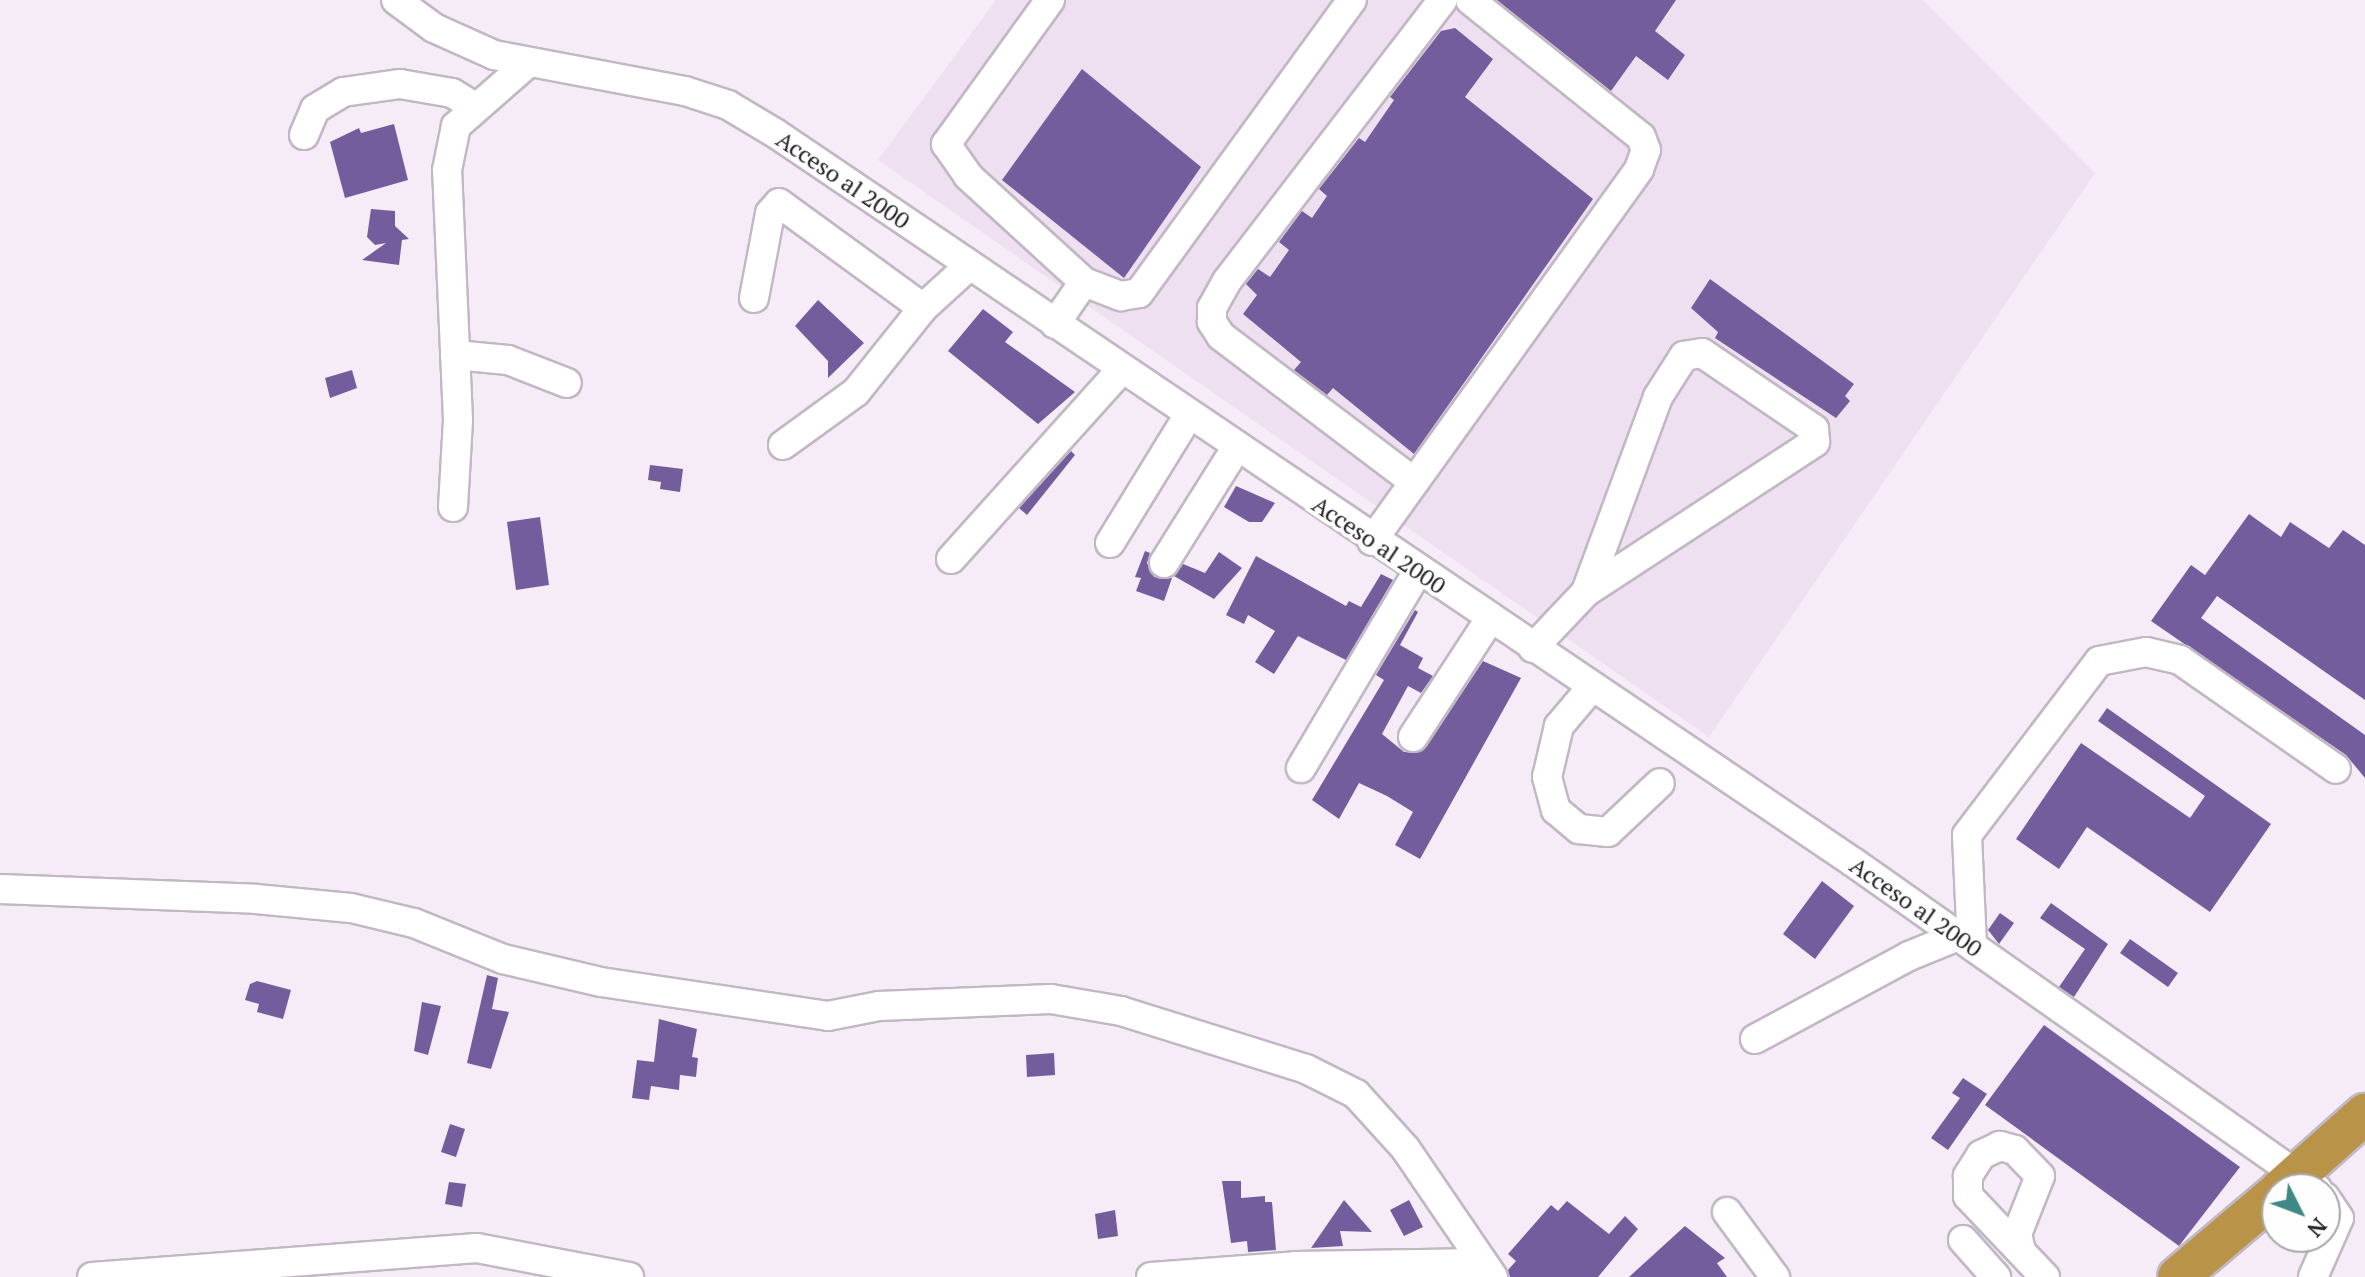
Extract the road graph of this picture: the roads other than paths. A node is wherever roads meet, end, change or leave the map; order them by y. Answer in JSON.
{"nodes":[{"id":1,"x":396,"y":0,"type":"edge"},
{"id":2,"x":1050,"y":0,"type":"edge"},
{"id":3,"x":1352,"y":0,"type":"edge"},
{"id":4,"x":1443,"y":0,"type":"edge"},
{"id":5,"x":1470,"y":0,"type":"edge"},
{"id":6,"x":528,"y":63,"type":"junction"},
{"id":7,"x":475,"y":107,"type":"junction"},
{"id":8,"x":304,"y":135,"type":"dead end"},
{"id":9,"x":969,"y":266,"type":"junction"},
{"id":10,"x":1084,"y":282,"type":"junction"},
{"id":11,"x":754,"y":298,"type":"dead end"},
{"id":12,"x":923,"y":308,"type":"junction"},
{"id":13,"x":1055,"y":324,"type":"junction"},
{"id":14,"x":455,"y":355,"type":"junction"},
{"id":15,"x":1121,"y":370,"type":"junction"},
{"id":16,"x":567,"y":383,"type":"dead end"},
{"id":17,"x":1188,"y":416,"type":"junction"},
{"id":18,"x":783,"y":445,"type":"dead end"},
{"id":19,"x":1236,"y":448,"type":"junction"},
{"id":20,"x":1414,"y":482,"type":"junction"},
{"id":21,"x":453,"y":507,"type":"dead end"},
{"id":22,"x":1372,"y":541,"type":"junction"},
{"id":23,"x":1110,"y":543,"type":"dead end"},
{"id":24,"x":951,"y":559,"type":"dead end"},
{"id":25,"x":1164,"y":563,"type":"dead end"},
{"id":26,"x":1418,"y":571,"type":"junction"},
{"id":27,"x":1586,"y":592,"type":"junction"},
{"id":28,"x":1490,"y":619,"type":"junction"},
{"id":29,"x":1533,"y":648,"type":"junction"},
{"id":30,"x":1591,"y":688,"type":"junction"},
{"id":31,"x":1413,"y":737,"type":"dead end"},
{"id":32,"x":1301,"y":768,"type":"dead end"},
{"id":33,"x":2336,"y":769,"type":"dead end"},
{"id":34,"x":1660,"y":783,"type":"dead end"},
{"id":35,"x":0,"y":889,"type":"edge"},
{"id":36,"x":1965,"y":941,"type":"junction"},
{"id":37,"x":1755,"y":1039,"type":"dead end"},
{"id":38,"x":2365,"y":1114,"type":"edge"},
{"id":39,"x":2365,"y":1149,"type":"edge"},
{"id":40,"x":2281,"y":1173,"type":"edge"},
{"id":41,"x":2316,"y":1173,"type":"edge"},
{"id":42,"x":2328,"y":1173,"type":"edge"},
{"id":43,"x":1727,"y":1212,"type":"dead end"},
{"id":44,"x":2261,"y":1219,"type":"edge"},
{"id":45,"x":1963,"y":1240,"type":"dead end"},
{"id":46,"x":2261,"y":1241,"type":"edge"},
{"id":47,"x":2021,"y":1251,"type":"dead end"},
{"id":48,"x":2326,"y":1253,"type":"edge"},
{"id":49,"x":1488,"y":1270,"type":"edge"},
{"id":50,"x":92,"y":1277,"type":"edge"},
{"id":51,"x":629,"y":1277,"type":"edge"},
{"id":52,"x":1151,"y":1277,"type":"edge"},
{"id":53,"x":1775,"y":1277,"type":"edge"},
{"id":54,"x":1996,"y":1277,"type":"edge"},
{"id":55,"x":2045,"y":1277,"type":"edge"},
{"id":56,"x":2178,"y":1277,"type":"edge"},
{"id":57,"x":2219,"y":1277,"type":"edge"},
{"id":58,"x":2313,"y":1277,"type":"edge"}],
"edges":[{"from":1,"to":6,"type":"street","name":"Acceso al 2000"},
{"from":2,"to":10,"type":"street"},
{"from":3,"to":10,"type":"street"},
{"from":4,"to":20,"type":"street"},
{"from":5,"to":20,"type":"street"},
{"from":6,"to":7,"type":"street"},
{"from":6,"to":9,"type":"street","name":"Acceso al 2000"},
{"from":7,"to":8,"type":"street"},
{"from":7,"to":14,"type":"street"},
{"from":9,"to":12,"type":"street"},
{"from":9,"to":13,"type":"street","name":"Acceso al 2000"},
{"from":10,"to":13,"type":"street"},
{"from":11,"to":12,"type":"street"},
{"from":12,"to":18,"type":"street"},
{"from":13,"to":15,"type":"street","name":"Acceso al 2000"},
{"from":14,"to":16,"type":"street"},
{"from":14,"to":21,"type":"street"},
{"from":15,"to":17,"type":"street","name":"Acceso al 2000"},
{"from":15,"to":24,"type":"street"},
{"from":17,"to":19,"type":"street","name":"Acceso al 2000"},
{"from":17,"to":23,"type":"street"},
{"from":19,"to":22,"type":"street","name":"Acceso al 2000"},
{"from":19,"to":25,"type":"street"},
{"from":20,"to":22,"type":"street"},
{"from":22,"to":26,"type":"street","name":"Acceso al 2000"},
{"from":26,"to":28,"type":"street","name":"Acceso al 2000"},
{"from":26,"to":32,"type":"street"},
{"from":27,"to":27,"type":"street"},
{"from":27,"to":29,"type":"street"},
{"from":28,"to":29,"type":"street","name":"Acceso al 2000"},
{"from":28,"to":31,"type":"street"},
{"from":29,"to":30,"type":"street","name":"Acceso al 2000"},
{"from":30,"to":34,"type":"street"},
{"from":30,"to":36,"type":"street","name":"Acceso al 2000"},
{"from":33,"to":36,"type":"street"},
{"from":35,"to":49,"type":"street"},
{"from":36,"to":37,"type":"street"},
{"from":36,"to":40,"type":"street","name":"Acceso al 2000"},
{"from":38,"to":41,"type":"highway"},
{"from":39,"to":42,"type":"highway"},
{"from":43,"to":53,"type":"street"},
{"from":44,"to":56,"type":"highway"},
{"from":45,"to":54,"type":"street"},
{"from":46,"to":57,"type":"highway"},
{"from":47,"to":55,"type":"street"},
{"from":48,"to":58,"type":"street"},
{"from":49,"to":52,"type":"street"},
{"from":50,"to":51,"type":"street"}]}
